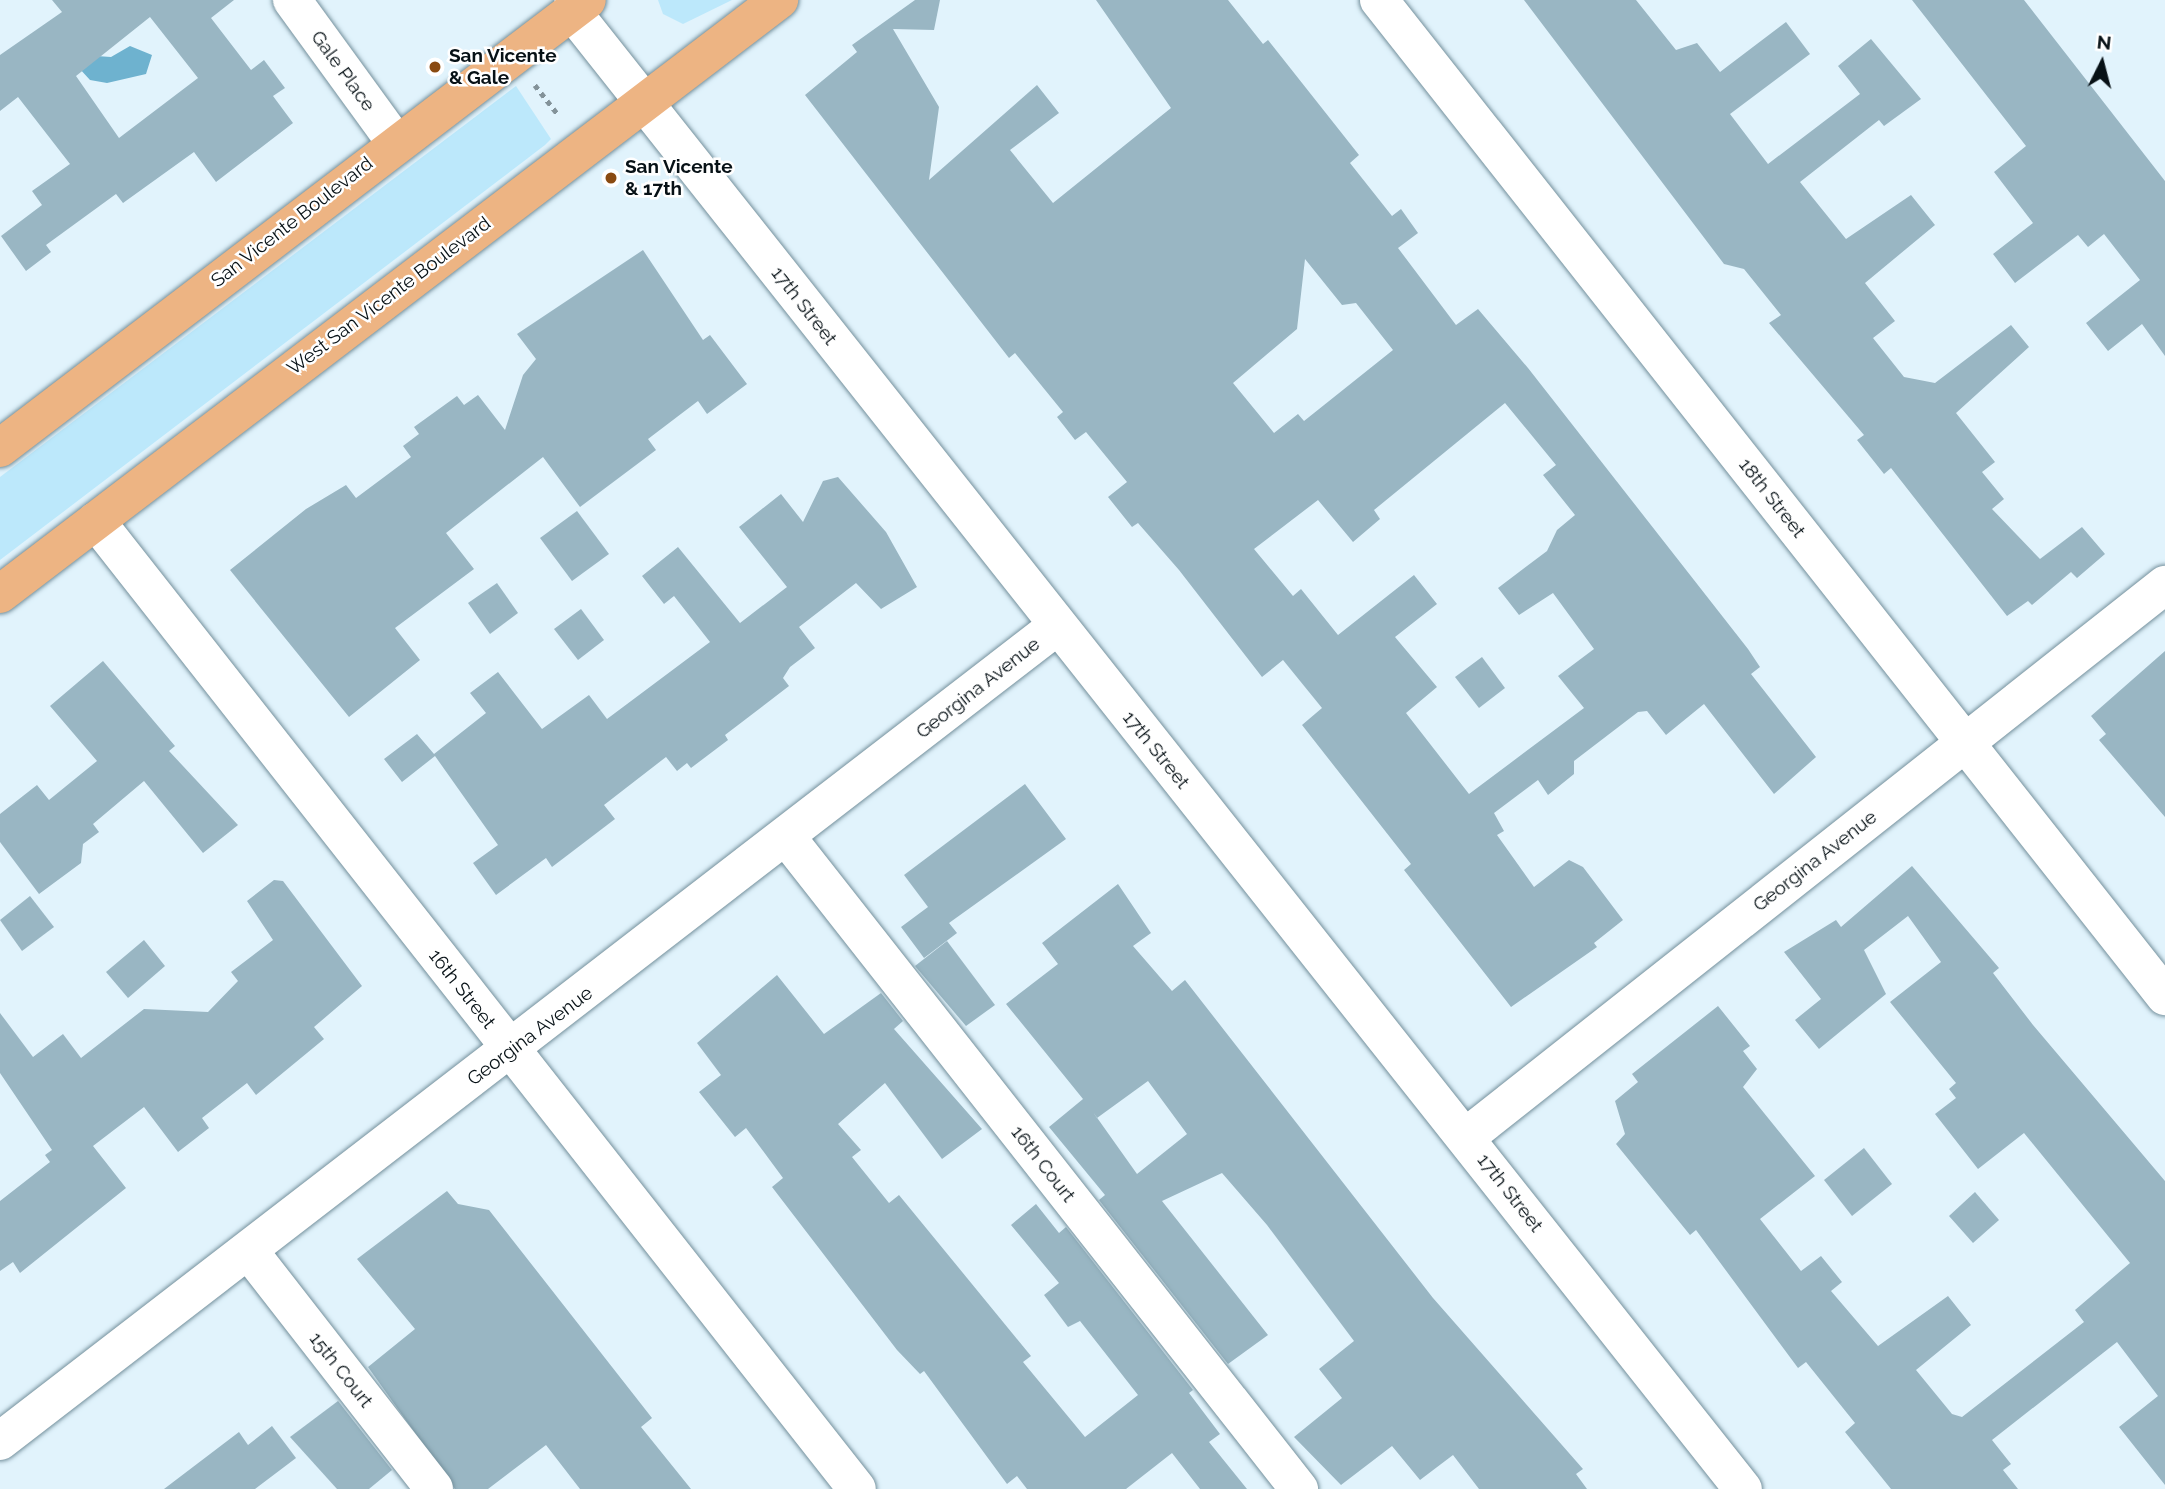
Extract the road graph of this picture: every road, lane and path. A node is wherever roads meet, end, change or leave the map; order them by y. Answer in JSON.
{"nodes":[{"id":1,"x":292,"y":0,"type":"edge"},
{"id":2,"x":779,"y":0,"type":"edge"},
{"id":3,"x":1379,"y":0,"type":"edge"},
{"id":4,"x":579,"y":5,"type":"edge"},
{"id":5,"x":533,"y":81,"type":"dead end"},
{"id":6,"x":643,"y":102,"type":"junction"},
{"id":7,"x":558,"y":114,"type":"dead end"},
{"id":8,"x":395,"y":142,"type":"junction"},
{"id":9,"x":0,"y":448,"type":"edge"},
{"id":10,"x":96,"y":521,"type":"junction"},
{"id":11,"x":2165,"y":585,"type":"edge"},
{"id":12,"x":0,"y":594,"type":"edge"},
{"id":13,"x":1057,"y":626,"type":"junction"},
{"id":14,"x":1965,"y":743,"type":"junction"},
{"id":15,"x":788,"y":839,"type":"junction"},
{"id":16,"x":2165,"y":996,"type":"edge"},
{"id":17,"x":511,"y":1051,"type":"junction"},
{"id":18,"x":1466,"y":1137,"type":"junction"},
{"id":19,"x":249,"y":1251,"type":"junction"},
{"id":20,"x":0,"y":1441,"type":"edge"},
{"id":21,"x":434,"y":1489,"type":"edge"},
{"id":22,"x":857,"y":1489,"type":"edge"},
{"id":23,"x":1299,"y":1489,"type":"edge"},
{"id":24,"x":1743,"y":1489,"type":"edge"}],
"edges":[{"from":1,"to":8,"type":"street","name":"Gale Place"},
{"from":2,"to":6,"type":"main road","name":"West San Vicente Boulevard"},
{"from":3,"to":14,"type":"street","name":"18th Street"},
{"from":4,"to":6,"type":"street","name":"17th Street"},
{"from":4,"to":8,"type":"main road","name":"San Vicente Boulevard"},
{"from":5,"to":7,"type":"path"},
{"from":6,"to":10,"type":"main road","name":"West San Vicente Boulevard"},
{"from":6,"to":13,"type":"street","name":"17th Street"},
{"from":8,"to":9,"type":"main road","name":"San Vicente Boulevard"},
{"from":10,"to":12,"type":"main road","name":"West San Vicente Boulevard"},
{"from":10,"to":17,"type":"street","name":"16th Street"},
{"from":11,"to":14,"type":"street","name":"Georgina Avenue"},
{"from":13,"to":15,"type":"street","name":"Georgina Avenue"},
{"from":13,"to":18,"type":"street","name":"17th Street"},
{"from":14,"to":16,"type":"street","name":"18th Street"},
{"from":14,"to":18,"type":"street","name":"Georgina Avenue"},
{"from":15,"to":17,"type":"street","name":"Georgina Avenue"},
{"from":15,"to":23,"type":"street","name":"16th Court"},
{"from":17,"to":19,"type":"street","name":"Georgina Avenue"},
{"from":17,"to":22,"type":"street","name":"16th Street"},
{"from":18,"to":24,"type":"street","name":"17th Street"},
{"from":19,"to":20,"type":"street","name":"Georgina Avenue"},
{"from":19,"to":21,"type":"street","name":"15th Court"}]}
